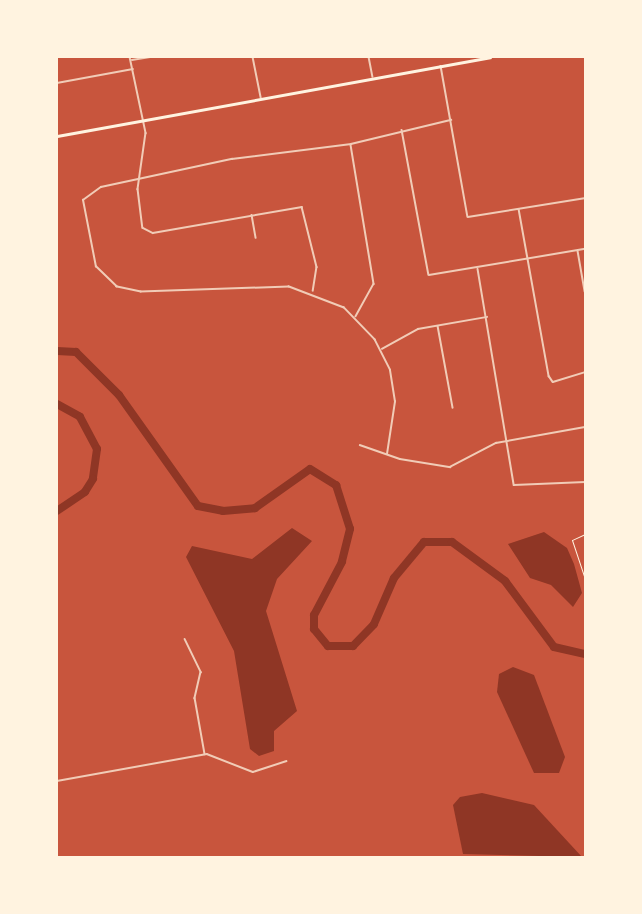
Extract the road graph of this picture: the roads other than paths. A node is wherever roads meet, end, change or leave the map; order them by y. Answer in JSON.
{"nodes":[{"id":1,"x":130,"y":57,"type":"edge"},
{"id":2,"x":150,"y":57,"type":"edge"},
{"id":3,"x":253,"y":57,"type":"edge"},
{"id":4,"x":369,"y":57,"type":"edge"},
{"id":5,"x":490,"y":57,"type":"edge"},
{"id":6,"x":131,"y":61,"type":"junction"},
{"id":7,"x":441,"y":66,"type":"junction"},
{"id":8,"x":132,"y":69,"type":"junction"},
{"id":9,"x":373,"y":78,"type":"junction"},
{"id":10,"x":57,"y":83,"type":"edge"},
{"id":11,"x":261,"y":99,"type":"junction"},
{"id":12,"x":451,"y":120,"type":"junction"},
{"id":13,"x":143,"y":121,"type":"junction"},
{"id":14,"x":402,"y":129,"type":"junction"},
{"id":15,"x":57,"y":136,"type":"edge"},
{"id":16,"x":351,"y":144,"type":"junction"},
{"id":17,"x":139,"y":180,"type":"junction"},
{"id":18,"x":585,"y":198,"type":"edge"},
{"id":19,"x":519,"y":209,"type":"junction"},
{"id":20,"x":252,"y":215,"type":"junction"},
{"id":21,"x":256,"y":238,"type":"dead end"},
{"id":22,"x":585,"y":249,"type":"edge"},
{"id":23,"x":578,"y":250,"type":"junction"},
{"id":24,"x":528,"y":259,"type":"junction"},
{"id":25,"x":478,"y":268,"type":"junction"},
{"id":26,"x":585,"y":291,"type":"edge"},
{"id":27,"x":313,"y":292,"type":"junction"},
{"id":28,"x":355,"y":317,"type":"junction"},
{"id":29,"x":487,"y":317,"type":"junction"},
{"id":30,"x":438,"y":325,"type":"junction"},
{"id":31,"x":381,"y":349,"type":"junction"},
{"id":32,"x":585,"y":372,"type":"edge"},
{"id":33,"x":453,"y":408,"type":"dead end"},
{"id":34,"x":585,"y":427,"type":"edge"},
{"id":35,"x":509,"y":440,"type":"junction"},
{"id":36,"x":360,"y":445,"type":"dead end"},
{"id":37,"x":387,"y":454,"type":"junction"},
{"id":38,"x":585,"y":482,"type":"edge"},
{"id":39,"x":185,"y":639,"type":"dead end"},
{"id":40,"x":205,"y":754,"type":"junction"},
{"id":41,"x":286,"y":761,"type":"dead end"},
{"id":42,"x":57,"y":781,"type":"edge"}],
"edges":[{"from":1,"to":6,"type":"street"},
{"from":2,"to":6,"type":"street"},
{"from":3,"to":11,"type":"street"},
{"from":4,"to":9,"type":"street"},
{"from":5,"to":7,"type":"main road"},
{"from":6,"to":8,"type":"street"},
{"from":7,"to":9,"type":"main road"},
{"from":7,"to":12,"type":"street"},
{"from":8,"to":10,"type":"street"},
{"from":8,"to":13,"type":"street"},
{"from":9,"to":11,"type":"main road"},
{"from":11,"to":13,"type":"main road"},
{"from":12,"to":14,"type":"street"},
{"from":12,"to":19,"type":"street"},
{"from":13,"to":15,"type":"main road"},
{"from":13,"to":17,"type":"street"},
{"from":14,"to":16,"type":"street"},
{"from":14,"to":25,"type":"street"},
{"from":16,"to":17,"type":"street"},
{"from":16,"to":28,"type":"street"},
{"from":17,"to":20,"type":"street"},
{"from":17,"to":27,"type":"street"},
{"from":18,"to":19,"type":"street"},
{"from":19,"to":24,"type":"street"},
{"from":20,"to":21,"type":"street"},
{"from":20,"to":27,"type":"street"},
{"from":22,"to":23,"type":"street"},
{"from":23,"to":24,"type":"street"},
{"from":23,"to":26,"type":"street"},
{"from":24,"to":25,"type":"street"},
{"from":24,"to":32,"type":"street"},
{"from":25,"to":29,"type":"street"},
{"from":27,"to":28,"type":"street"},
{"from":28,"to":31,"type":"street"},
{"from":29,"to":30,"type":"street"},
{"from":29,"to":35,"type":"street"},
{"from":30,"to":31,"type":"street"},
{"from":30,"to":33,"type":"street"},
{"from":31,"to":37,"type":"street"},
{"from":34,"to":35,"type":"street"},
{"from":35,"to":37,"type":"street"},
{"from":35,"to":38,"type":"street"},
{"from":36,"to":37,"type":"street"},
{"from":39,"to":40,"type":"street"},
{"from":40,"to":41,"type":"street"},
{"from":40,"to":42,"type":"street"}]}
